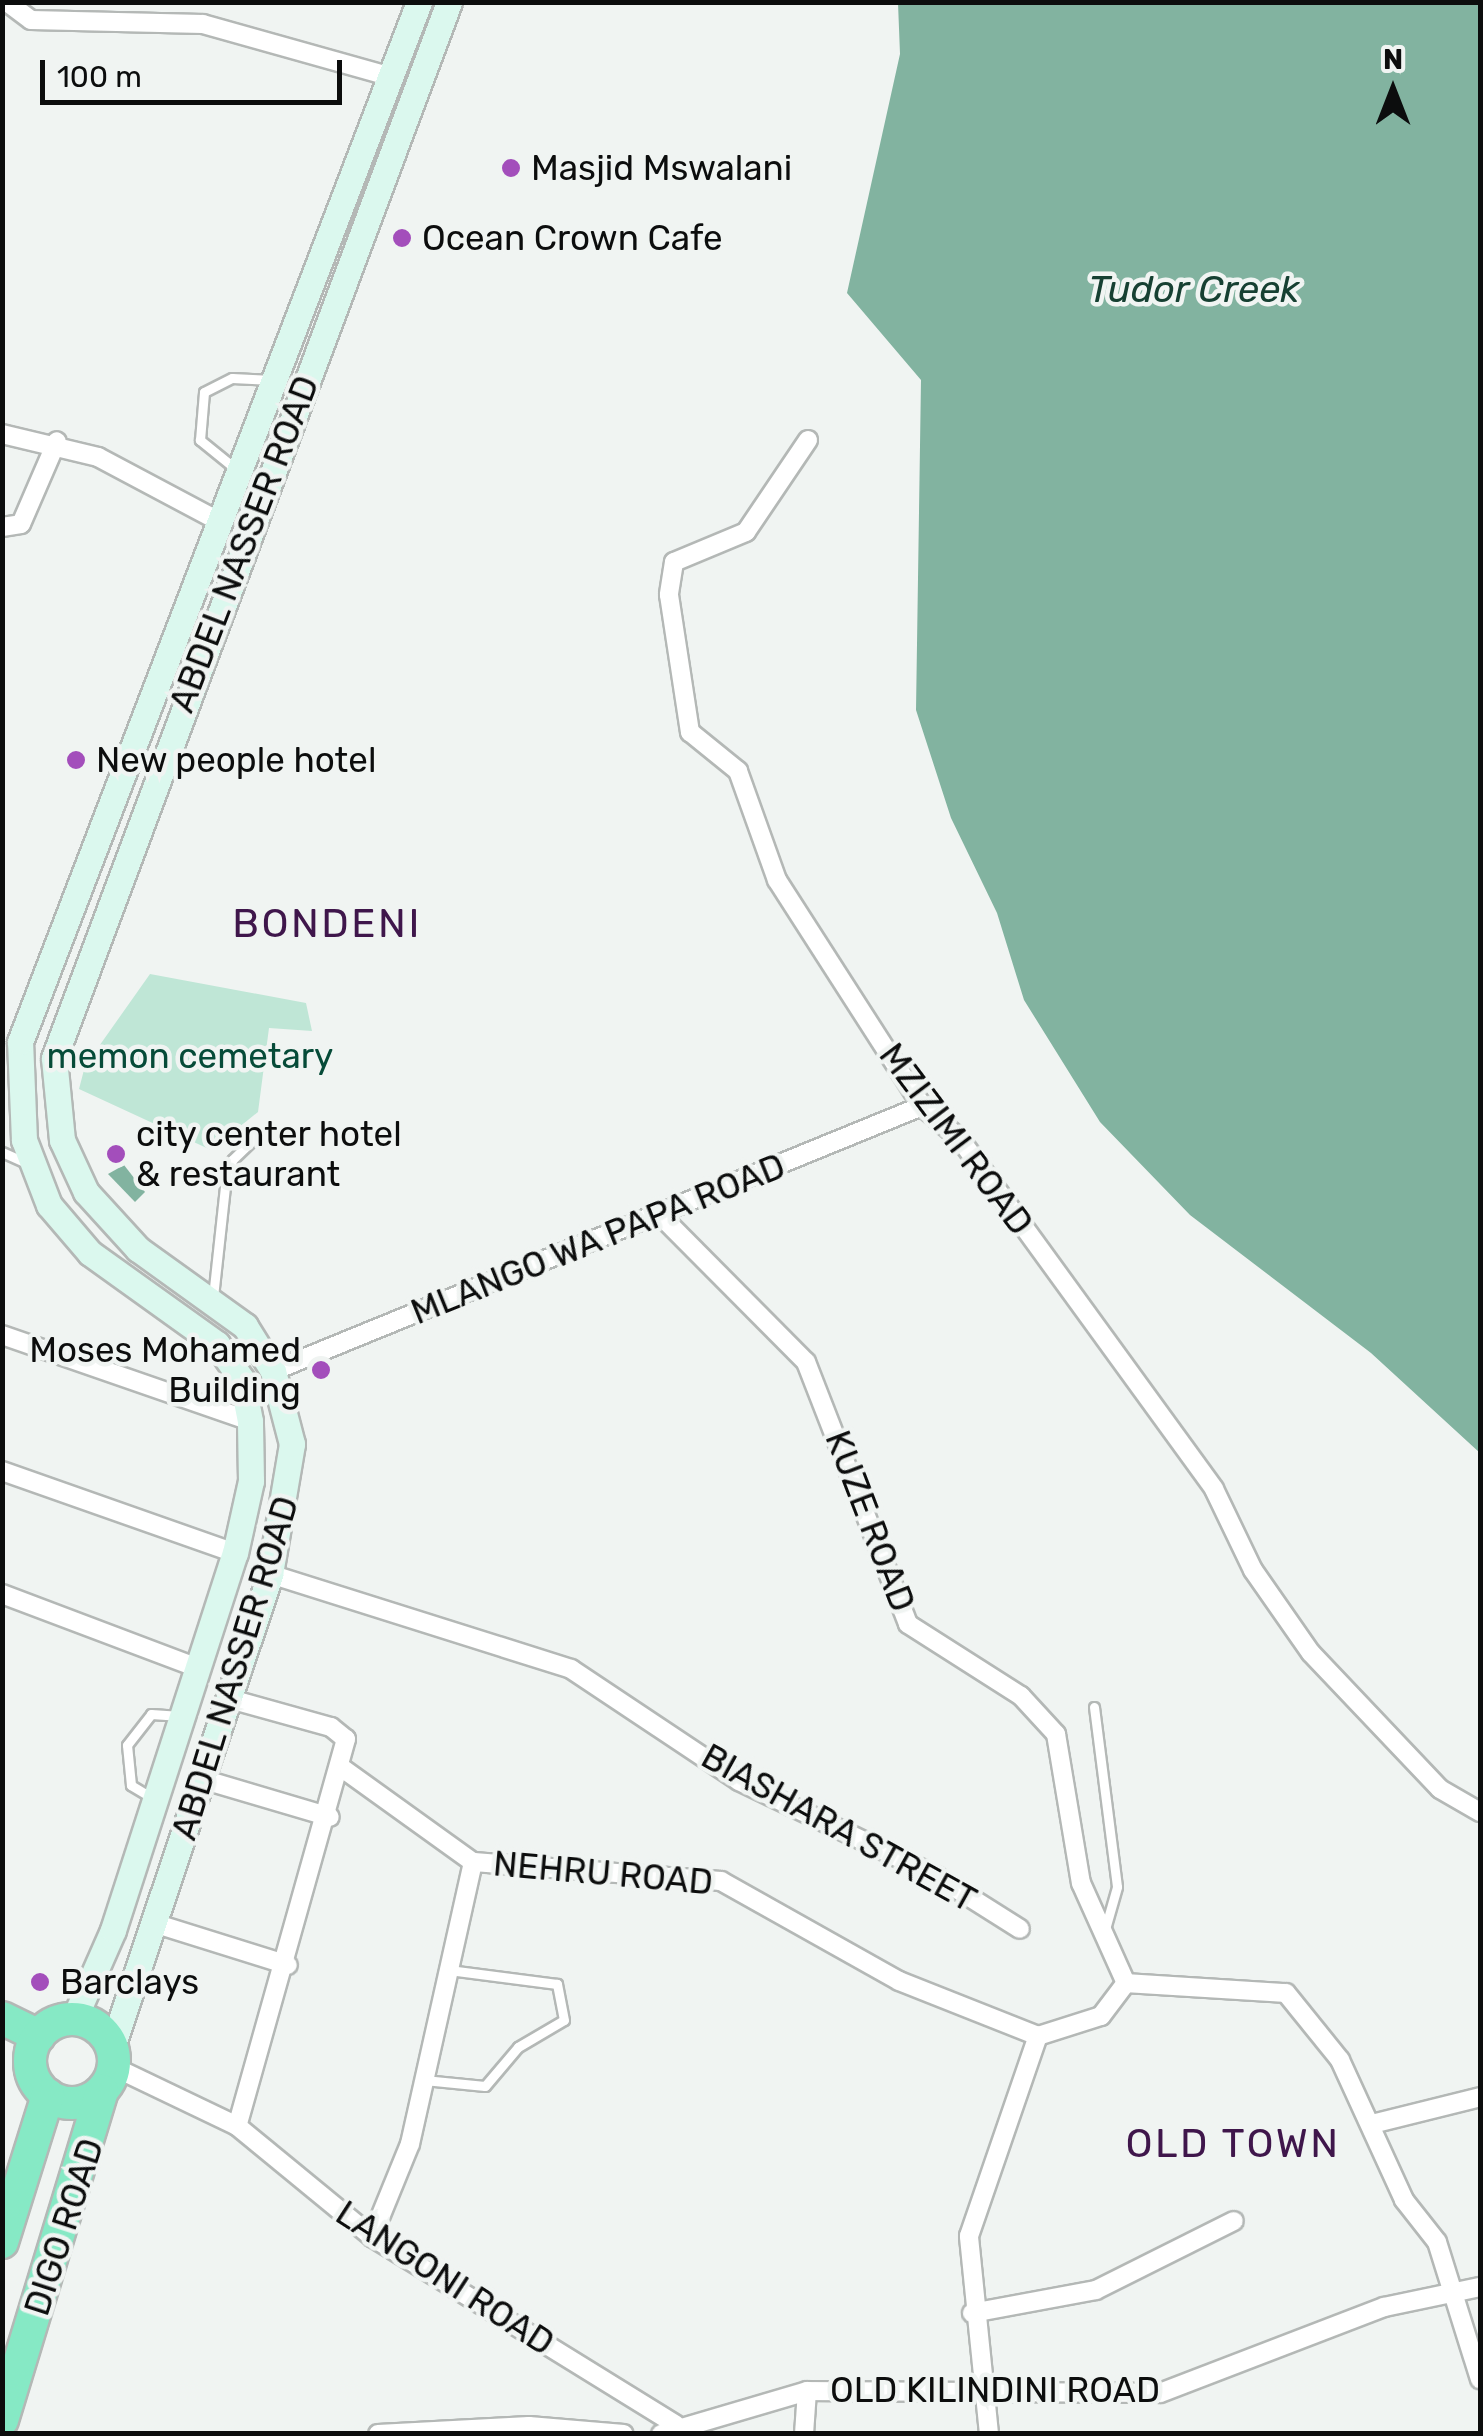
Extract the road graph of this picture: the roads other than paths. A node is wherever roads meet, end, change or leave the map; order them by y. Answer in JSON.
{"nodes":[{"id":1,"x":7,"y":2,"type":"edge"},
{"id":2,"x":204,"y":2,"type":"edge"},
{"id":3,"x":419,"y":2,"type":"edge"},
{"id":4,"x":448,"y":2,"type":"edge"},
{"id":5,"x":98,"y":10,"type":"edge"},
{"id":6,"x":203,"y":24,"type":"junction"},
{"id":7,"x":391,"y":76,"type":"junction"},
{"id":8,"x":273,"y":380,"type":"junction"},
{"id":9,"x":259,"y":419,"type":"junction"},
{"id":10,"x":2,"y":434,"type":"edge"},
{"id":11,"x":284,"y":434,"type":"junction"},
{"id":12,"x":808,"y":440,"type":"dead end"},
{"id":13,"x":57,"y":441,"type":"junction"},
{"id":14,"x":239,"y":472,"type":"junction"},
{"id":15,"x":220,"y":522,"type":"junction"},
{"id":16,"x":2,"y":527,"type":"edge"},
{"id":17,"x":188,"y":608,"type":"junction"},
{"id":18,"x":216,"y":619,"type":"junction"},
{"id":19,"x":11,"y":1044,"type":"edge"},
{"id":20,"x":10,"y":1086,"type":"edge"},
{"id":21,"x":922,"y":1106,"type":"junction"},
{"id":22,"x":257,"y":1136,"type":"dead end"},
{"id":23,"x":2,"y":1152,"type":"edge"},
{"id":24,"x":32,"y":1165,"type":"junction"},
{"id":25,"x":660,"y":1215,"type":"junction"},
{"id":26,"x":213,"y":1297,"type":"junction"},
{"id":27,"x":2,"y":1335,"type":"edge"},
{"id":28,"x":274,"y":1371,"type":"junction"},
{"id":29,"x":250,"y":1421,"type":"junction"},
{"id":30,"x":2,"y":1470,"type":"edge"},
{"id":31,"x":235,"y":1553,"type":"junction"},
{"id":32,"x":270,"y":1574,"type":"junction"},
{"id":33,"x":2,"y":1594,"type":"edge"},
{"id":34,"x":200,"y":1669,"type":"junction"},
{"id":35,"x":230,"y":1700,"type":"junction"},
{"id":36,"x":1094,"y":1707,"type":"dead end"},
{"id":37,"x":184,"y":1716,"type":"junction"},
{"id":38,"x":342,"y":1768,"type":"junction"},
{"id":39,"x":204,"y":1780,"type":"junction"},
{"id":40,"x":156,"y":1801,"type":"junction"},
{"id":41,"x":1480,"y":1812,"type":"edge"},
{"id":42,"x":330,"y":1817,"type":"junction"},
{"id":43,"x":474,"y":1862,"type":"junction"},
{"id":44,"x":157,"y":1924,"type":"junction"},
{"id":45,"x":1105,"y":1929,"type":"junction"},
{"id":46,"x":1020,"y":1930,"type":"dead end"},
{"id":47,"x":288,"y":1965,"type":"junction"},
{"id":48,"x":449,"y":1970,"type":"junction"},
{"id":49,"x":1126,"y":1984,"type":"junction"},
{"id":50,"x":2,"y":2018,"type":"edge"},
{"id":51,"x":74,"y":2019,"type":"junction"},
{"id":52,"x":39,"y":2036,"type":"junction"},
{"id":53,"x":1038,"y":2036,"type":"junction"},
{"id":54,"x":2,"y":2054,"type":"edge"},
{"id":55,"x":110,"y":2068,"type":"junction"},
{"id":56,"x":424,"y":2080,"type":"junction"},
{"id":57,"x":40,"y":2084,"type":"junction"},
{"id":58,"x":1480,"y":2097,"type":"edge"},
{"id":59,"x":1372,"y":2124,"type":"junction"},
{"id":60,"x":237,"y":2126,"type":"junction"},
{"id":61,"x":1234,"y":2221,"type":"dead end"},
{"id":62,"x":372,"y":2237,"type":"junction"},
{"id":63,"x":3,"y":2240,"type":"edge"},
{"id":64,"x":1480,"y":2287,"type":"edge"},
{"id":65,"x":1456,"y":2288,"type":"junction"},
{"id":66,"x":972,"y":2313,"type":"junction"},
{"id":67,"x":1480,"y":2379,"type":"edge"},
{"id":68,"x":980,"y":2390,"type":"junction"},
{"id":69,"x":807,"y":2391,"type":"junction"},
{"id":70,"x":2,"y":2420,"type":"edge"},
{"id":71,"x":669,"y":2429,"type":"edge"},
{"id":72,"x":378,"y":2434,"type":"edge"},
{"id":73,"x":624,"y":2434,"type":"edge"},
{"id":74,"x":804,"y":2434,"type":"edge"},
{"id":75,"x":989,"y":2434,"type":"edge"}],
"edges":[{"from":1,"to":5,"type":"street"},
{"from":2,"to":6,"type":"street"},
{"from":3,"to":7,"type":"main road","name":"ABDEL NASSER ROAD"},
{"from":4,"to":11,"type":"main road","name":"ABDEL NASSER ROAD"},
{"from":5,"to":6,"type":"street"},
{"from":6,"to":7,"type":"street"},
{"from":7,"to":8,"type":"main road","name":"ABDEL NASSER ROAD"},
{"from":8,"to":9,"type":"main road","name":"ABDEL NASSER ROAD"},
{"from":8,"to":14,"type":"lane"},
{"from":9,"to":11,"type":"main road"},
{"from":9,"to":14,"type":"main road","name":"ABDEL NASSER ROAD"},
{"from":10,"to":13,"type":"street"},
{"from":11,"to":18,"type":"main road","name":"ABDEL NASSER ROAD"},
{"from":12,"to":21,"type":"street","name":"MZIZIMI ROAD"},
{"from":13,"to":15,"type":"street"},
{"from":13,"to":16,"type":"street"},
{"from":14,"to":15,"type":"main road","name":"ABDEL NASSER ROAD"},
{"from":15,"to":17,"type":"main road","name":"ABDEL NASSER ROAD"},
{"from":17,"to":18,"type":"main road"},
{"from":17,"to":19,"type":"main road","name":"ABDEL NASSER ROAD"},
{"from":18,"to":26,"type":"main road","name":"ABDEL NASSER ROAD"},
{"from":19,"to":20,"type":"main road","name":"ABDEL NASSER ROAD"},
{"from":20,"to":24,"type":"main road","name":"ABDEL NASSER ROAD"},
{"from":21,"to":25,"type":"street","name":"MLANGO WA PAPA ROAD"},
{"from":21,"to":41,"type":"street","name":"MZIZIMI ROAD"},
{"from":22,"to":26,"type":"lane"},
{"from":23,"to":24,"type":"lane"},
{"from":24,"to":29,"type":"main road","name":"ABDEL NASSER ROAD"},
{"from":25,"to":28,"type":"street","name":"MLANGO WA PAPA ROAD"},
{"from":25,"to":45,"type":"street","name":"KUZE ROAD"},
{"from":26,"to":28,"type":"main road","name":"ABDEL NASSER ROAD"},
{"from":27,"to":29,"type":"street"},
{"from":28,"to":32,"type":"main road","name":"ABDEL NASSER ROAD"},
{"from":29,"to":31,"type":"main road","name":"ABDEL NASSER ROAD"},
{"from":30,"to":31,"type":"street"},
{"from":31,"to":34,"type":"main road","name":"ABDEL NASSER ROAD"},
{"from":32,"to":35,"type":"main road","name":"ABDEL NASSER ROAD"},
{"from":32,"to":46,"type":"street","name":"BIASHARA STREET"},
{"from":33,"to":34,"type":"street"},
{"from":34,"to":37,"type":"main road","name":"ABDEL NASSER ROAD"},
{"from":35,"to":38,"type":"street"},
{"from":35,"to":39,"type":"main road","name":"ABDEL NASSER ROAD"},
{"from":36,"to":45,"type":"lane"},
{"from":37,"to":40,"type":"main road","name":"ABDEL NASSER ROAD"},
{"from":37,"to":40,"type":"lane"},
{"from":38,"to":42,"type":"street"},
{"from":38,"to":43,"type":"street","name":"NEHRU ROAD"},
{"from":39,"to":42,"type":"street"},
{"from":39,"to":44,"type":"main road","name":"ABDEL NASSER ROAD"},
{"from":40,"to":51,"type":"main road","name":"ABDEL NASSER ROAD"},
{"from":42,"to":47,"type":"street"},
{"from":43,"to":48,"type":"street"},
{"from":43,"to":53,"type":"street","name":"NEHRU ROAD"},
{"from":44,"to":47,"type":"street"},
{"from":44,"to":55,"type":"main road","name":"ABDEL NASSER ROAD"},
{"from":45,"to":49,"type":"street","name":"KUZE ROAD"},
{"from":47,"to":60,"type":"street"},
{"from":48,"to":56,"type":"street"},
{"from":48,"to":56,"type":"lane"},
{"from":49,"to":53,"type":"street"},
{"from":49,"to":59,"type":"street"},
{"from":50,"to":52,"type":"highway"},
{"from":51,"to":52,"type":"highway"},
{"from":51,"to":55,"type":"highway"},
{"from":52,"to":57,"type":"highway","name":"DIGO ROAD"},
{"from":53,"to":66,"type":"street"},
{"from":54,"to":57,"type":"highway"},
{"from":55,"to":57,"type":"highway"},
{"from":55,"to":60,"type":"street","name":"LANGONI ROAD"},
{"from":55,"to":70,"type":"highway","name":"DIGO ROAD"},
{"from":56,"to":62,"type":"street"},
{"from":57,"to":63,"type":"highway","name":"DIGO ROAD"},
{"from":58,"to":59,"type":"street"},
{"from":59,"to":65,"type":"street"},
{"from":60,"to":62,"type":"street","name":"LANGONI ROAD"},
{"from":61,"to":66,"type":"street"},
{"from":62,"to":71,"type":"street","name":"LANGONI ROAD"},
{"from":64,"to":65,"type":"street","name":"OLD KILINDINI ROAD"},
{"from":65,"to":67,"type":"street"},
{"from":65,"to":68,"type":"street","name":"OLD KILINDINI ROAD"},
{"from":66,"to":68,"type":"street"},
{"from":68,"to":69,"type":"street","name":"OLD KILINDINI ROAD"},
{"from":68,"to":75,"type":"street"},
{"from":69,"to":71,"type":"street","name":"OLD KILINDINI ROAD"},
{"from":69,"to":74,"type":"street"},
{"from":72,"to":73,"type":"street"}]}
